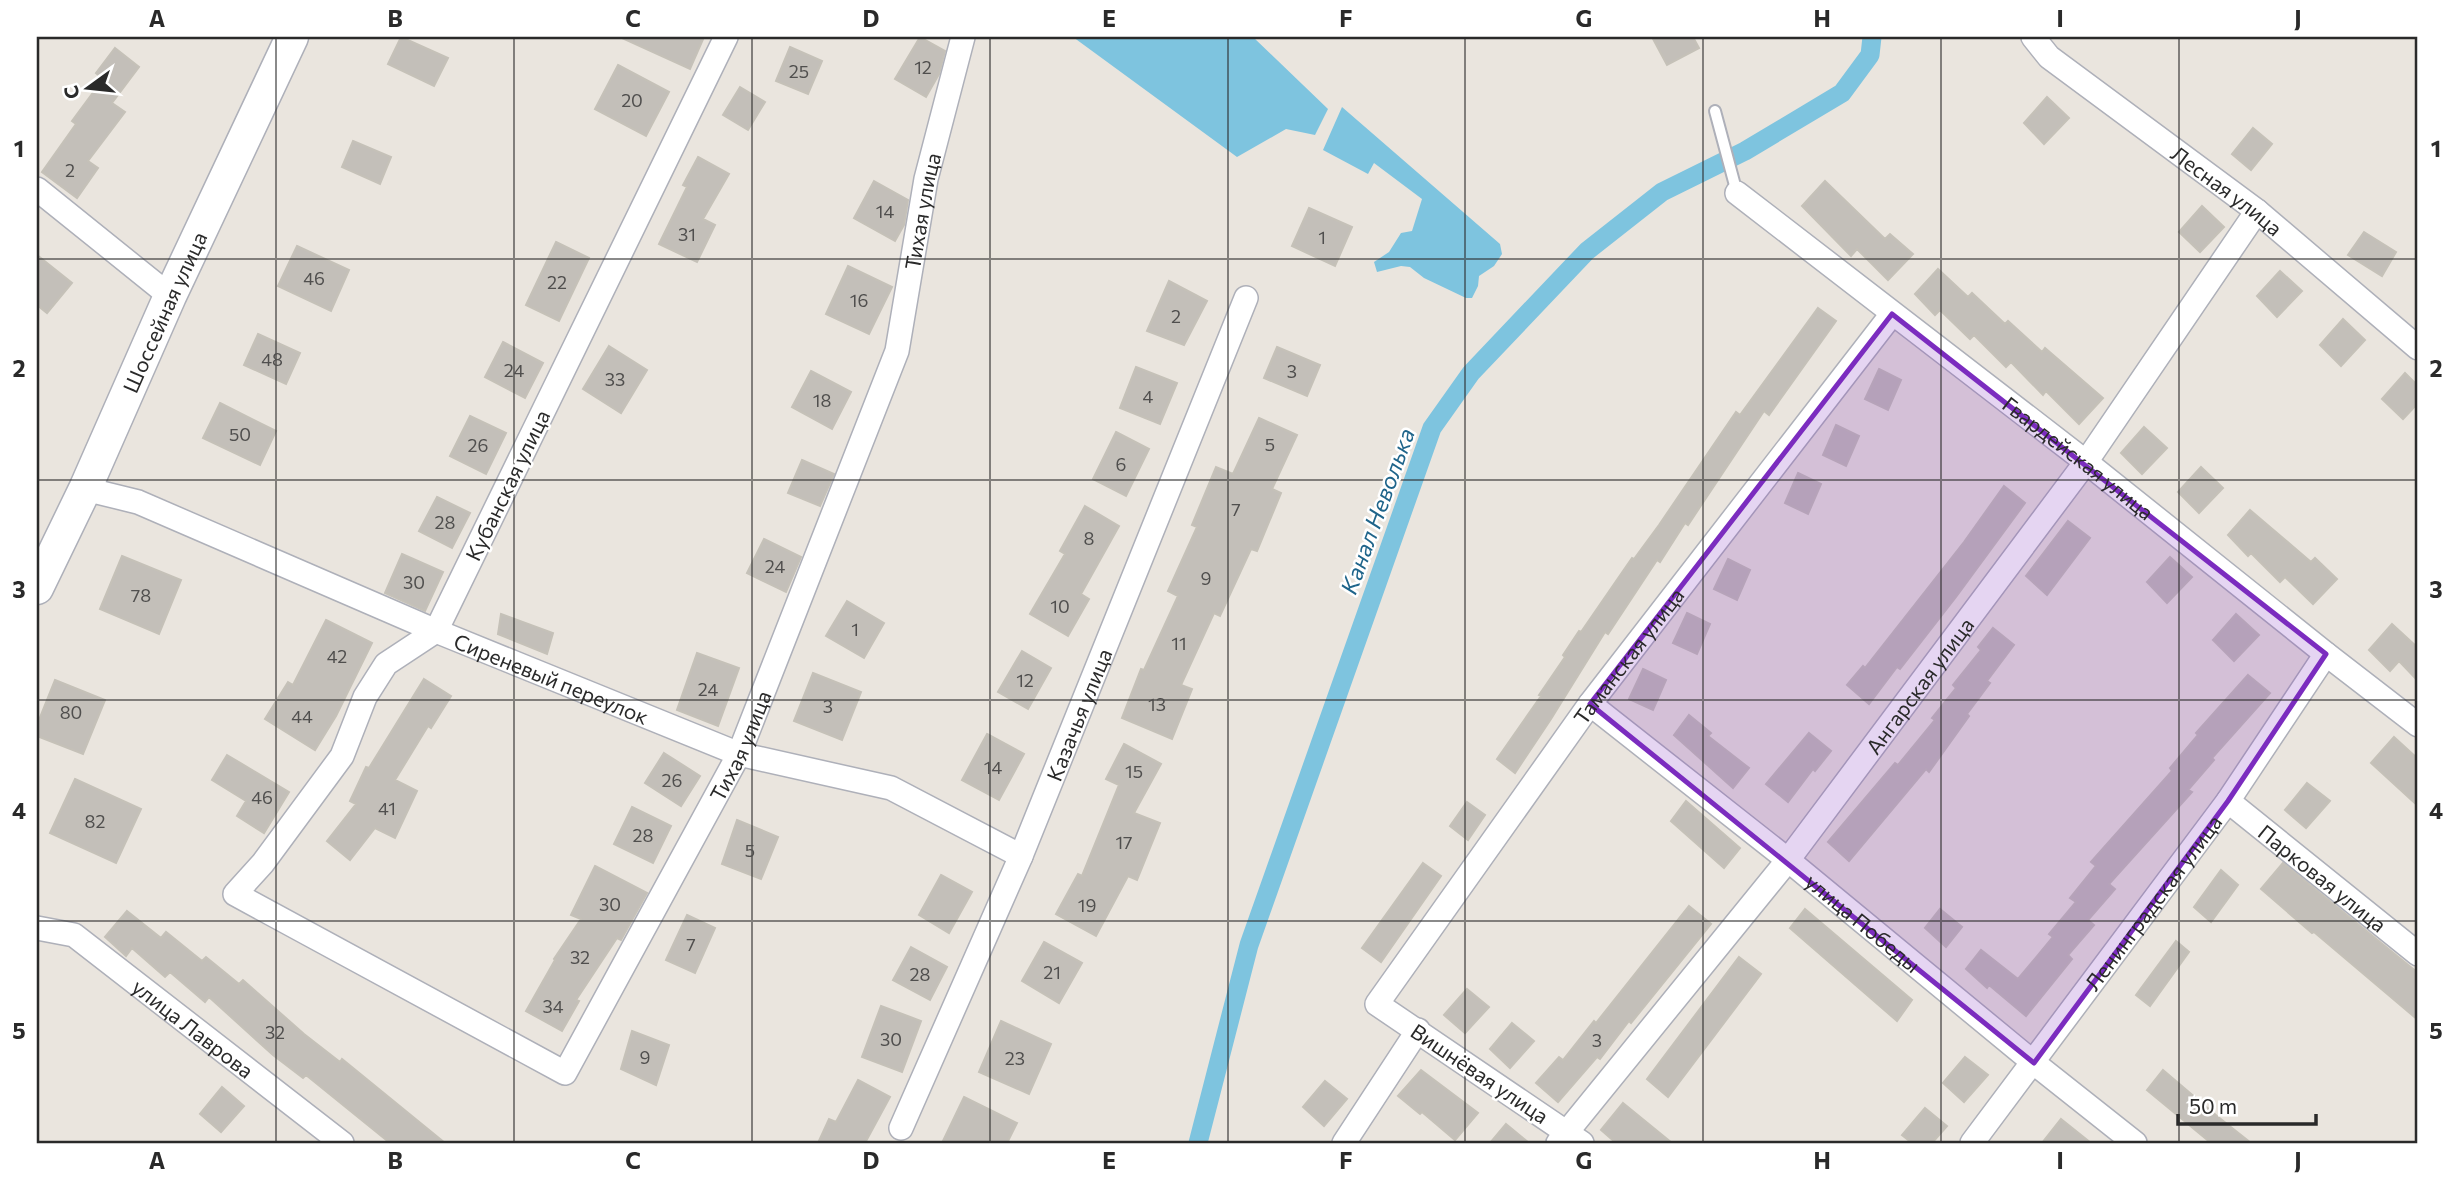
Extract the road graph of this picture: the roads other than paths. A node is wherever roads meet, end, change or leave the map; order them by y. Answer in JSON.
{"nodes":[{"id":1,"x":726,"y":37,"type":"edge"},
{"id":2,"x":963,"y":37,"type":"edge"},
{"id":3,"x":2034,"y":37,"type":"edge"},
{"id":4,"x":288,"y":39,"type":"edge"},
{"id":5,"x":1714,"y":111,"type":"dead end"},
{"id":6,"x":1734,"y":182,"type":"joint"},
{"id":7,"x":37,"y":189,"type":"edge"},
{"id":8,"x":2257,"y":211,"type":"junction"},
{"id":9,"x":170,"y":296,"type":"junction"},
{"id":10,"x":1246,"y":298,"type":"dead end"},
{"id":11,"x":1892,"y":314,"type":"junction"},
{"id":12,"x":2418,"y":348,"type":"edge"},
{"id":13,"x":2086,"y":462,"type":"junction"},
{"id":14,"x":85,"y":489,"type":"junction"},
{"id":15,"x":38,"y":581,"type":"edge"},
{"id":16,"x":436,"y":631,"type":"junction"},
{"id":17,"x":2326,"y":654,"type":"junction"},
{"id":18,"x":1590,"y":704,"type":"junction"},
{"id":19,"x":2418,"y":725,"type":"edge"},
{"id":20,"x":739,"y":754,"type":"junction"},
{"id":21,"x":2228,"y":801,"type":"junction"},
{"id":22,"x":1021,"y":856,"type":"junction"},
{"id":23,"x":1788,"y":860,"type":"junction"},
{"id":24,"x":37,"y":928,"type":"edge"},
{"id":25,"x":2418,"y":954,"type":"edge"},
{"id":26,"x":1377,"y":1004,"type":"joint"},
{"id":27,"x":1418,"y":1030,"type":"junction"},
{"id":28,"x":2034,"y":1063,"type":"junction"},
{"id":29,"x":901,"y":1128,"type":"dead end"},
{"id":30,"x":1569,"y":1139,"type":"edge"},
{"id":31,"x":342,"y":1143,"type":"edge"},
{"id":32,"x":1344,"y":1143,"type":"edge"},
{"id":33,"x":1972,"y":1143,"type":"edge"},
{"id":34,"x":2136,"y":1143,"type":"edge"}],
"edges":[{"from":1,"to":16,"type":"street","name":"Кубанская улица"},
{"from":2,"to":20,"type":"street","name":"Тихая улица"},
{"from":3,"to":8,"type":"street","name":"Лесная улица"},
{"from":4,"to":9,"type":"main road","name":"Шоссейная улица"},
{"from":5,"to":6,"type":"lane"},
{"from":6,"to":11,"type":"street","name":"Гвардейская улица"},
{"from":7,"to":9,"type":"street"},
{"from":8,"to":12,"type":"street","name":"Лесная улица"},
{"from":8,"to":13,"type":"street","name":"Ангарская улица"},
{"from":9,"to":14,"type":"main road","name":"Шоссейная улица"},
{"from":10,"to":22,"type":"street","name":"Казачья улица"},
{"from":11,"to":13,"type":"street","name":"Гвардейская улица"},
{"from":11,"to":18,"type":"street","name":"Таманская улица"},
{"from":13,"to":17,"type":"street","name":"Гвардейская улица"},
{"from":13,"to":23,"type":"street","name":"Ангарская улица"},
{"from":14,"to":15,"type":"main road","name":"Шоссейная улица"},
{"from":14,"to":16,"type":"street","name":"Сиреневый переулок"},
{"from":16,"to":20,"type":"street","name":"Сиреневый переулок"},
{"from":16,"to":20,"type":"street","name":"Тихая улица"},
{"from":17,"to":19,"type":"street","name":"Гвардейская улица"},
{"from":17,"to":21,"type":"street","name":"Ленинградская улица"},
{"from":18,"to":23,"type":"street","name":"улица Победы"},
{"from":18,"to":26,"type":"street","name":"Таманская улица"},
{"from":20,"to":22,"type":"street","name":"Сиреневый переулок"},
{"from":21,"to":25,"type":"street","name":"Парковая улица"},
{"from":21,"to":28,"type":"street","name":"Ленинградская улица"},
{"from":22,"to":29,"type":"street","name":"Казачья улица"},
{"from":23,"to":28,"type":"street","name":"улица Победы"},
{"from":23,"to":30,"type":"street","name":"Ангарская улица"},
{"from":24,"to":31,"type":"street","name":"улица Лаврова"},
{"from":26,"to":27,"type":"street","name":"Вишнёвая улица"},
{"from":27,"to":30,"type":"street","name":"Вишнёвая улица"},
{"from":27,"to":32,"type":"street"},
{"from":28,"to":33,"type":"street","name":"Ленинградская улица"},
{"from":28,"to":34,"type":"street","name":"улица Победы"}]}
